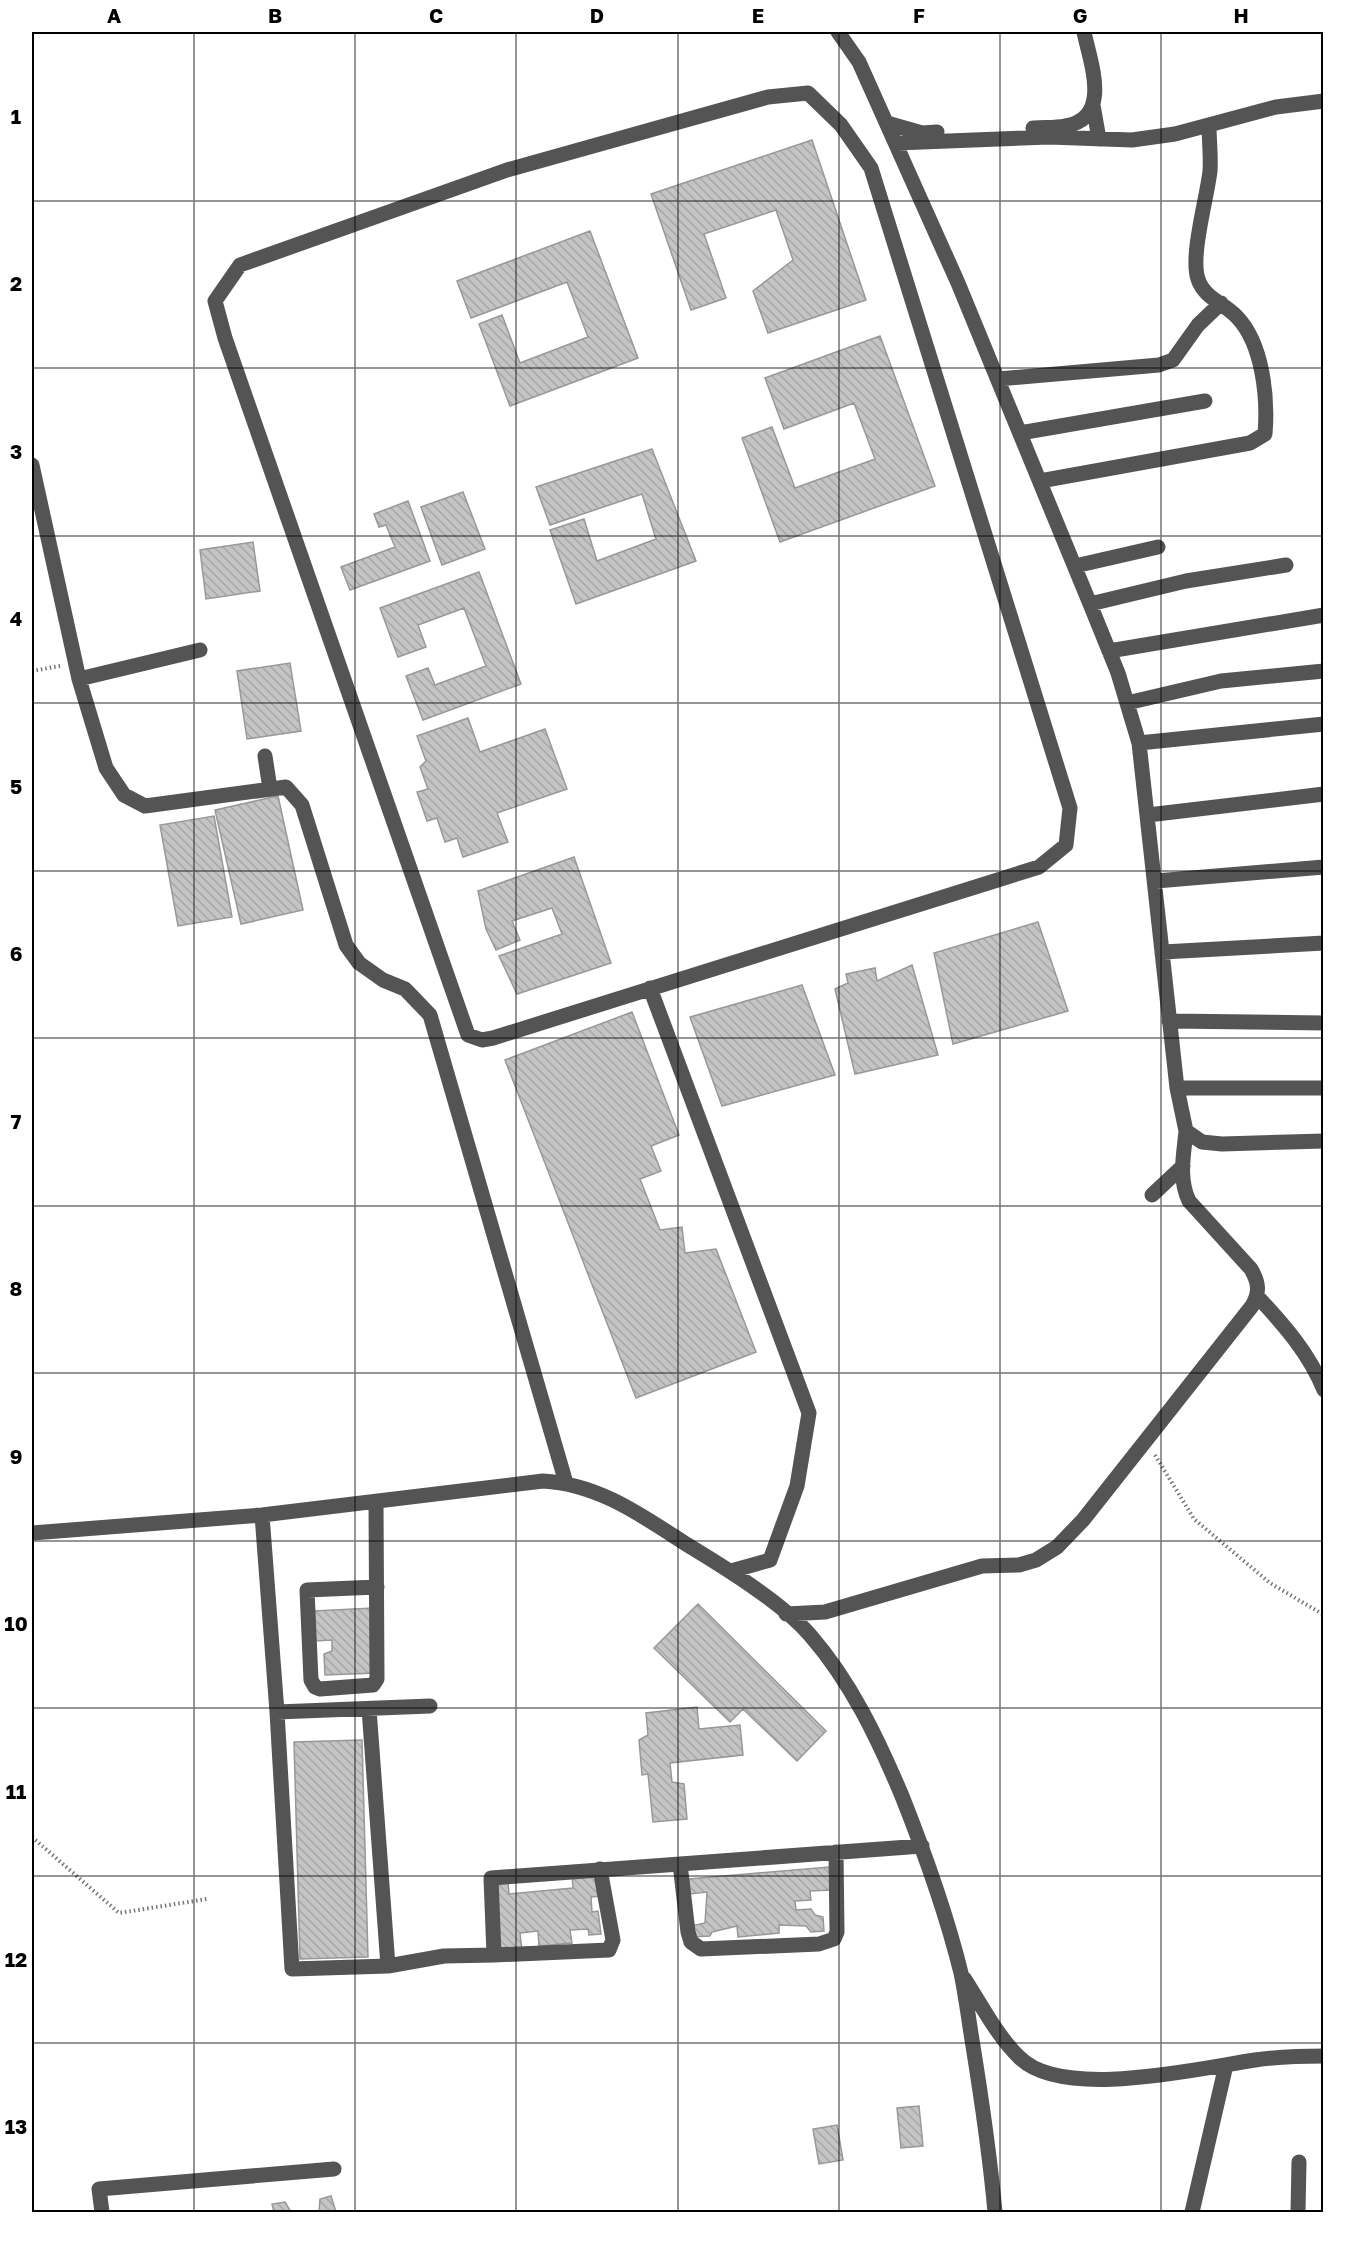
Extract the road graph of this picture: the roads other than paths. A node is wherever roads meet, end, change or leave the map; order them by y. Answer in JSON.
{"nodes":[{"id":1,"x":838,"y":32,"type":"edge"},
{"id":2,"x":1084,"y":32,"type":"edge"},
{"id":3,"x":1323,"y":101,"type":"edge"},
{"id":4,"x":1093,"y":105,"type":"junction"},
{"id":5,"x":887,"y":123,"type":"junction"},
{"id":6,"x":1209,"y":125,"type":"junction"},
{"id":7,"x":1099,"y":139,"type":"junction"},
{"id":8,"x":897,"y":143,"type":"junction"},
{"id":9,"x":1221,"y":303,"type":"junction"},
{"id":10,"x":998,"y":379,"type":"junction"},
{"id":11,"x":1205,"y":401,"type":"dead end"},
{"id":12,"x":1020,"y":433,"type":"junction"},
{"id":13,"x":32,"y":465,"type":"edge"},
{"id":14,"x":1040,"y":481,"type":"junction"},
{"id":15,"x":1158,"y":547,"type":"dead end"},
{"id":16,"x":1286,"y":565,"type":"dead end"},
{"id":17,"x":1075,"y":566,"type":"junction"},
{"id":18,"x":1090,"y":604,"type":"junction"},
{"id":19,"x":1323,"y":615,"type":"edge"},
{"id":20,"x":200,"y":650,"type":"dead end"},
{"id":21,"x":1109,"y":651,"type":"junction"},
{"id":22,"x":77,"y":671,"type":"junction"},
{"id":23,"x":1323,"y":671,"type":"edge"},
{"id":24,"x":1127,"y":703,"type":"junction"},
{"id":25,"x":1323,"y":724,"type":"edge"},
{"id":26,"x":1139,"y":743,"type":"junction"},
{"id":27,"x":265,"y":756,"type":"dead end"},
{"id":28,"x":270,"y":789,"type":"junction"},
{"id":29,"x":1323,"y":794,"type":"edge"},
{"id":30,"x":1148,"y":815,"type":"junction"},
{"id":31,"x":1323,"y":867,"type":"edge"},
{"id":32,"x":1156,"y":881,"type":"junction"},
{"id":33,"x":1323,"y":943,"type":"edge"},
{"id":34,"x":1163,"y":952,"type":"junction"},
{"id":35,"x":650,"y":988,"type":"junction"},
{"id":36,"x":1169,"y":1022,"type":"junction"},
{"id":37,"x":1323,"y":1023,"type":"edge"},
{"id":38,"x":1177,"y":1088,"type":"junction"},
{"id":39,"x":1323,"y":1088,"type":"edge"},
{"id":40,"x":1186,"y":1131,"type":"junction"},
{"id":41,"x":1323,"y":1141,"type":"edge"},
{"id":42,"x":1183,"y":1166,"type":"junction"},
{"id":43,"x":1152,"y":1195,"type":"dead end"},
{"id":44,"x":1257,"y":1296,"type":"junction"},
{"id":45,"x":1323,"y":1390,"type":"edge"},
{"id":46,"x":566,"y":1483,"type":"junction"},
{"id":47,"x":376,"y":1503,"type":"junction"},
{"id":48,"x":262,"y":1515,"type":"junction"},
{"id":49,"x":32,"y":1533,"type":"edge"},
{"id":50,"x":731,"y":1571,"type":"junction"},
{"id":51,"x":376,"y":1587,"type":"junction"},
{"id":52,"x":786,"y":1614,"type":"junction"},
{"id":53,"x":430,"y":1706,"type":"dead end"},
{"id":54,"x":369,"y":1709,"type":"junction"},
{"id":55,"x":277,"y":1712,"type":"junction"},
{"id":56,"x":922,"y":1846,"type":"junction"},
{"id":57,"x":836,"y":1852,"type":"junction"},
{"id":58,"x":680,"y":1864,"type":"junction"},
{"id":59,"x":600,"y":1869,"type":"junction"},
{"id":60,"x":494,"y":1955,"type":"junction"},
{"id":61,"x":388,"y":1966,"type":"junction"},
{"id":62,"x":961,"y":1973,"type":"junction"},
{"id":63,"x":1323,"y":2056,"type":"edge"},
{"id":64,"x":1226,"y":2065,"type":"junction"},
{"id":65,"x":1299,"y":2162,"type":"dead end"},
{"id":66,"x":334,"y":2169,"type":"dead end"},
{"id":67,"x":102,"y":2212,"type":"edge"},
{"id":68,"x":995,"y":2212,"type":"edge"},
{"id":69,"x":1192,"y":2212,"type":"edge"},
{"id":70,"x":1298,"y":2212,"type":"edge"}],
"edges":[{"from":1,"to":5,"type":"street"},
{"from":2,"to":4,"type":"street"},
{"from":3,"to":6,"type":"street"},
{"from":4,"to":5,"type":"street"},
{"from":4,"to":7,"type":"street"},
{"from":5,"to":8,"type":"street"},
{"from":6,"to":7,"type":"street"},
{"from":6,"to":9,"type":"street"},
{"from":7,"to":8,"type":"street"},
{"from":8,"to":10,"type":"street"},
{"from":9,"to":10,"type":"street"},
{"from":9,"to":14,"type":"street"},
{"from":10,"to":12,"type":"street"},
{"from":11,"to":12,"type":"street"},
{"from":12,"to":14,"type":"street"},
{"from":13,"to":22,"type":"street"},
{"from":14,"to":17,"type":"street"},
{"from":15,"to":17,"type":"street"},
{"from":16,"to":18,"type":"street"},
{"from":17,"to":18,"type":"street"},
{"from":18,"to":21,"type":"street"},
{"from":19,"to":21,"type":"street"},
{"from":20,"to":22,"type":"street"},
{"from":21,"to":24,"type":"street"},
{"from":22,"to":28,"type":"street"},
{"from":23,"to":24,"type":"street"},
{"from":24,"to":26,"type":"street"},
{"from":25,"to":26,"type":"street"},
{"from":26,"to":30,"type":"street"},
{"from":27,"to":28,"type":"street"},
{"from":28,"to":46,"type":"street"},
{"from":29,"to":30,"type":"street"},
{"from":30,"to":32,"type":"street"},
{"from":31,"to":32,"type":"street"},
{"from":32,"to":34,"type":"street"},
{"from":33,"to":34,"type":"street"},
{"from":34,"to":36,"type":"street"},
{"from":35,"to":35,"type":"street"},
{"from":35,"to":50,"type":"street"},
{"from":36,"to":37,"type":"street"},
{"from":36,"to":38,"type":"street"},
{"from":38,"to":39,"type":"street"},
{"from":38,"to":40,"type":"street"},
{"from":40,"to":41,"type":"street"},
{"from":40,"to":42,"type":"street"},
{"from":42,"to":43,"type":"street"},
{"from":42,"to":44,"type":"street"},
{"from":44,"to":45,"type":"street"},
{"from":44,"to":52,"type":"street"},
{"from":46,"to":47,"type":"street"},
{"from":46,"to":50,"type":"street"},
{"from":47,"to":48,"type":"street"},
{"from":47,"to":51,"type":"street"},
{"from":48,"to":49,"type":"street"},
{"from":48,"to":55,"type":"street"},
{"from":50,"to":52,"type":"street"},
{"from":51,"to":51,"type":"street"},
{"from":52,"to":56,"type":"street"},
{"from":53,"to":54,"type":"street"},
{"from":54,"to":55,"type":"street"},
{"from":54,"to":61,"type":"street"},
{"from":55,"to":61,"type":"street"},
{"from":56,"to":57,"type":"street"},
{"from":56,"to":62,"type":"street"},
{"from":57,"to":58,"type":"street"},
{"from":57,"to":58,"type":"street"},
{"from":58,"to":59,"type":"street"},
{"from":59,"to":60,"type":"street"},
{"from":59,"to":60,"type":"street"},
{"from":60,"to":61,"type":"street"},
{"from":62,"to":64,"type":"street"},
{"from":62,"to":68,"type":"street"},
{"from":63,"to":64,"type":"street"},
{"from":64,"to":69,"type":"street"},
{"from":65,"to":70,"type":"street"},
{"from":66,"to":67,"type":"street"}]}
